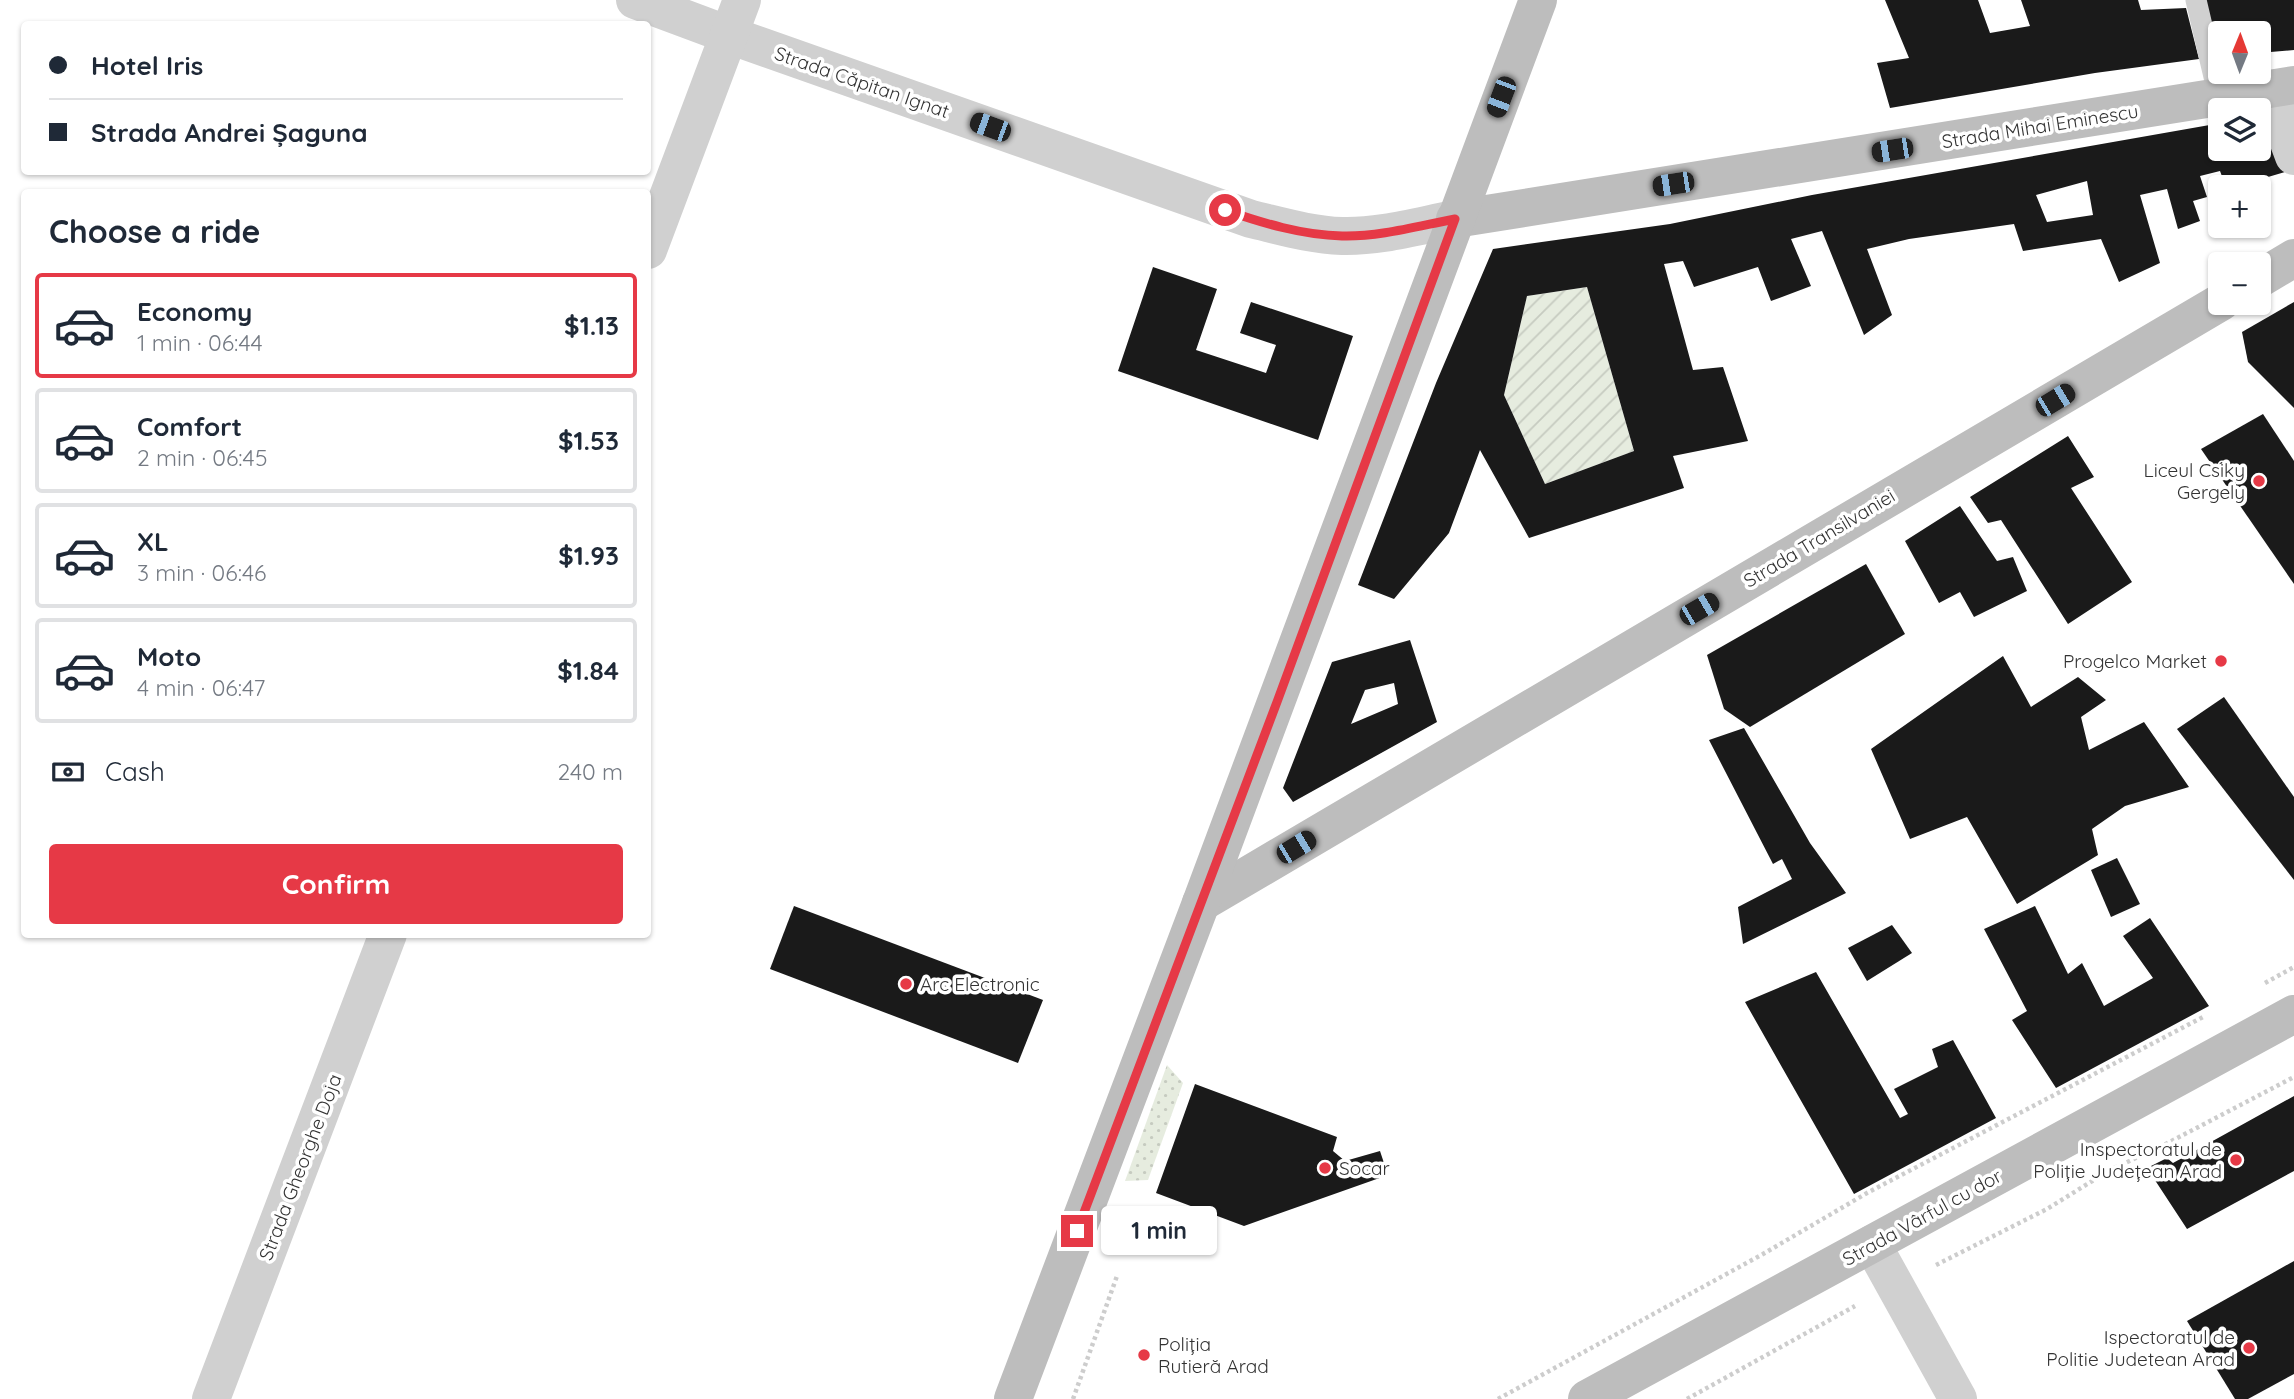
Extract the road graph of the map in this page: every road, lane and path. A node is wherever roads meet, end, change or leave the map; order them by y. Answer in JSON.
{"nodes":[{"id":1,"x":635,"y":0,"type":"edge"},
{"id":2,"x":742,"y":0,"type":"edge"},
{"id":3,"x":1538,"y":0,"type":"edge"},
{"id":4,"x":2196,"y":0,"type":"edge"},
{"id":5,"x":729,"y":35,"type":"junction"},
{"id":6,"x":2282,"y":87,"type":"edge"},
{"id":7,"x":2219,"y":98,"type":"joint"},
{"id":8,"x":2208,"y":100,"type":"edge"},
{"id":9,"x":2294,"y":156,"type":"edge"},
{"id":10,"x":1455,"y":219,"type":"junction"},
{"id":11,"x":651,"y":242,"type":"edge"},
{"id":12,"x":2294,"y":258,"type":"edge"},
{"id":13,"x":2271,"y":272,"type":"edge"},
{"id":14,"x":2208,"y":310,"type":"edge"},
{"id":15,"x":1201,"y":903,"type":"junction"},
{"id":16,"x":386,"y":938,"type":"edge"},
{"id":17,"x":2294,"y":967,"type":"edge"},
{"id":18,"x":2259,"y":987,"type":"dead end"},
{"id":19,"x":2294,"y":1014,"type":"edge"},
{"id":20,"x":2206,"y":1015,"type":"dead end"},
{"id":21,"x":2294,"y":1077,"type":"edge"},
{"id":22,"x":1872,"y":1244,"type":"junction"},
{"id":23,"x":1936,"y":1265,"type":"dead end"},
{"id":24,"x":1117,"y":1276,"type":"dead end"},
{"id":25,"x":1855,"y":1306,"type":"dead end"},
{"id":26,"x":211,"y":1399,"type":"edge"},
{"id":27,"x":1013,"y":1399,"type":"edge"},
{"id":28,"x":1073,"y":1399,"type":"edge"},
{"id":29,"x":1498,"y":1399,"type":"edge"},
{"id":30,"x":1587,"y":1399,"type":"edge"},
{"id":31,"x":1687,"y":1399,"type":"edge"},
{"id":32,"x":1958,"y":1399,"type":"edge"}],
"edges":[{"from":1,"to":5,"type":"street","name":"Strada Căpitan Ignat"},
{"from":2,"to":5,"type":"street"},
{"from":3,"to":10,"type":"street"},
{"from":4,"to":7,"type":"lane"},
{"from":5,"to":10,"type":"street","name":"Strada Căpitan Ignat"},
{"from":5,"to":11,"type":"street"},
{"from":6,"to":7,"type":"street","name":"Strada Mihai Eminescu"},
{"from":6,"to":9,"type":"street"},
{"from":8,"to":10,"type":"street","name":"Strada Mihai Eminescu"},
{"from":10,"to":15,"type":"street"},
{"from":12,"to":13,"type":"street"},
{"from":14,"to":15,"type":"street","name":"Strada Transilvaniei"},
{"from":15,"to":27,"type":"street"},
{"from":16,"to":26,"type":"street","name":"Strada Gheorghe Doja"},
{"from":17,"to":18,"type":"path"},
{"from":19,"to":22,"type":"street","name":"Strada Vârful cu dor"},
{"from":20,"to":29,"type":"path"},
{"from":21,"to":23,"type":"path"},
{"from":22,"to":30,"type":"street","name":"Strada Vârful cu dor"},
{"from":22,"to":32,"type":"street"},
{"from":24,"to":28,"type":"path"},
{"from":25,"to":31,"type":"path"}]}
